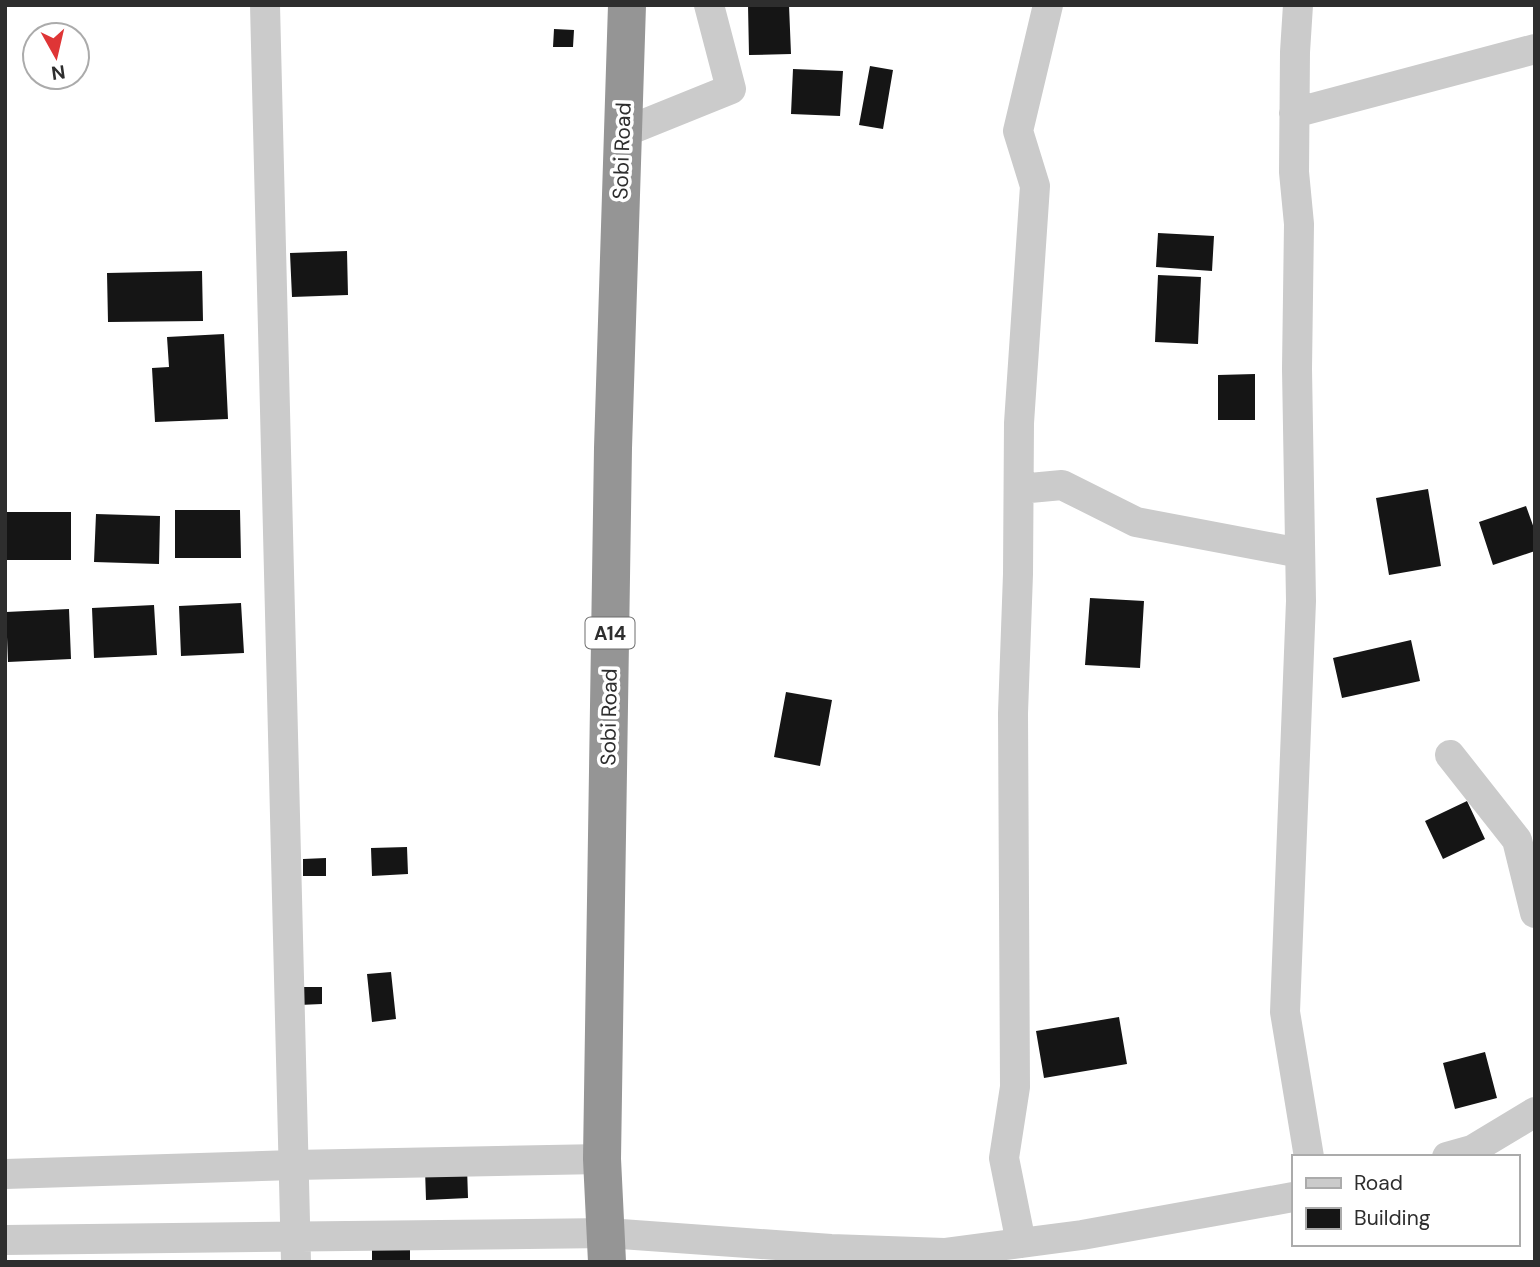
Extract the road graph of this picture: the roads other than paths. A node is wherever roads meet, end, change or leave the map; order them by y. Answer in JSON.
{"nodes":[{"id":1,"x":265,"y":5,"type":"edge"},
{"id":2,"x":627,"y":5,"type":"edge"},
{"id":3,"x":709,"y":5,"type":"edge"},
{"id":4,"x":1048,"y":5,"type":"edge"},
{"id":5,"x":1298,"y":5,"type":"edge"},
{"id":6,"x":1535,"y":49,"type":"edge"},
{"id":7,"x":1294,"y":114,"type":"junction"},
{"id":8,"x":622,"y":133,"type":"junction"},
{"id":9,"x":1018,"y":489,"type":"junction"},
{"id":10,"x":1300,"y":553,"type":"junction"},
{"id":11,"x":1450,"y":755,"type":"dead end"},
{"id":12,"x":1535,"y":913,"type":"edge"},
{"id":13,"x":1535,"y":1112,"type":"edge"},
{"id":14,"x":1309,"y":1155,"type":"edge"},
{"id":15,"x":1454,"y":1155,"type":"edge"},
{"id":16,"x":603,"y":1159,"type":"junction"},
{"id":17,"x":294,"y":1164,"type":"junction"},
{"id":18,"x":5,"y":1174,"type":"edge"},
{"id":19,"x":1292,"y":1197,"type":"edge"},
{"id":20,"x":5,"y":1240,"type":"edge"},
{"id":21,"x":1021,"y":1243,"type":"junction"},
{"id":22,"x":607,"y":1247,"type":"edge"},
{"id":23,"x":295,"y":1249,"type":"edge"}],
"edges":[{"from":1,"to":17,"type":"street"},
{"from":2,"to":8,"type":"highway","name":"Sobi Road","number":"A14"},
{"from":3,"to":8,"type":"street"},
{"from":4,"to":9,"type":"street"},
{"from":5,"to":7,"type":"street"},
{"from":6,"to":7,"type":"street"},
{"from":7,"to":10,"type":"street"},
{"from":8,"to":16,"type":"highway","name":"Sobi Road","number":"A14"},
{"from":9,"to":10,"type":"street"},
{"from":9,"to":21,"type":"street"},
{"from":10,"to":14,"type":"street"},
{"from":11,"to":12,"type":"street"},
{"from":13,"to":15,"type":"street"},
{"from":16,"to":17,"type":"street"},
{"from":16,"to":22,"type":"highway","name":"Sobi Road","number":"A14"},
{"from":17,"to":18,"type":"street"},
{"from":17,"to":23,"type":"street"},
{"from":19,"to":21,"type":"street"},
{"from":20,"to":23,"type":"street"},
{"from":21,"to":22,"type":"street"},
{"from":22,"to":23,"type":"street"}]}
